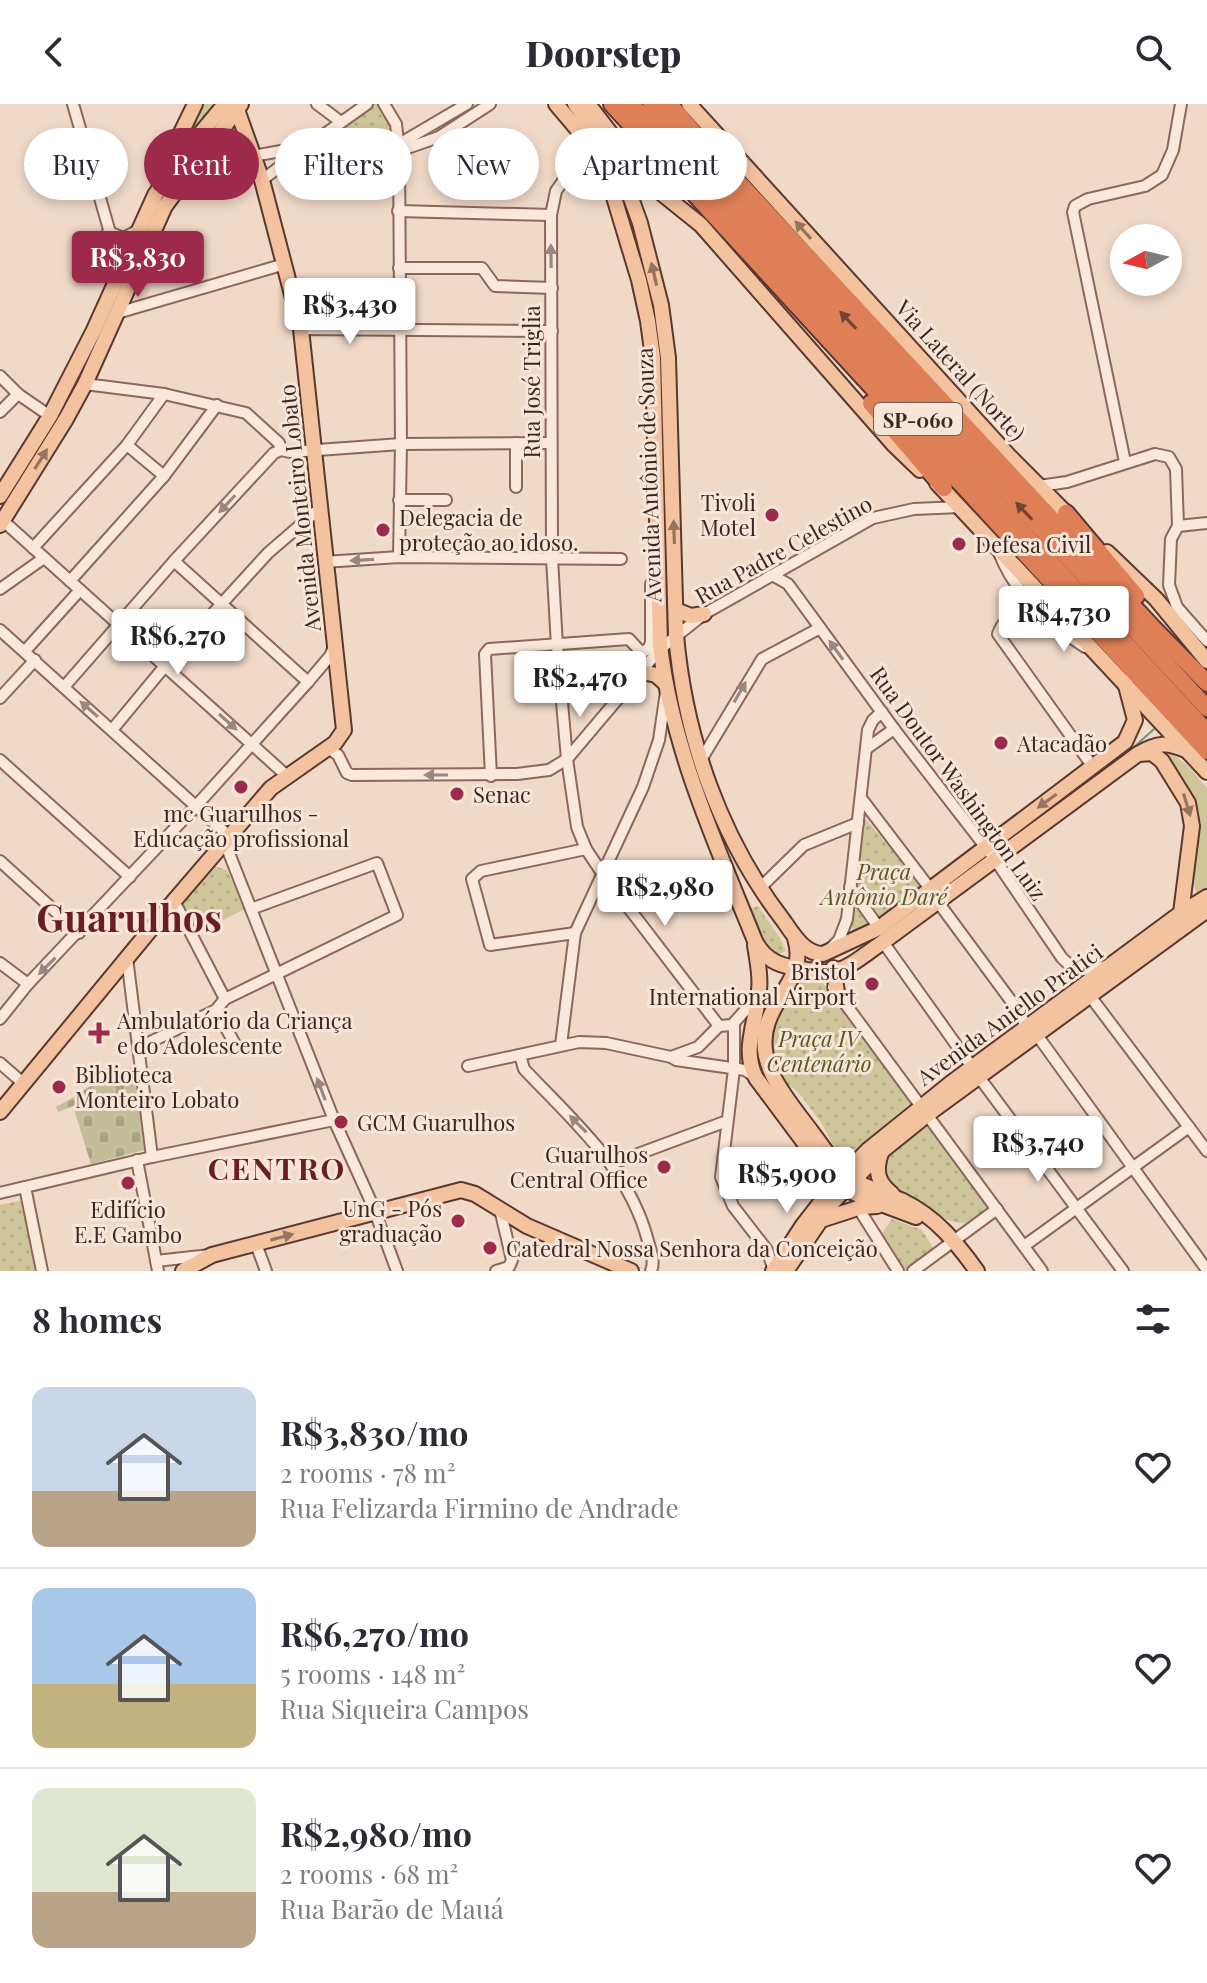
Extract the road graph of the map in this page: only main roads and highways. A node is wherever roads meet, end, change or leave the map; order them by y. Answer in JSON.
{"nodes":[{"id":1,"x":195,"y":104,"type":"edge"},
{"id":2,"x":556,"y":104,"type":"edge"},
{"id":3,"x":575,"y":104,"type":"edge"},
{"id":4,"x":588,"y":104,"type":"edge"},
{"id":5,"x":651,"y":104,"type":"edge"},
{"id":6,"x":669,"y":104,"type":"edge"},
{"id":7,"x":689,"y":104,"type":"edge"},
{"id":8,"x":235,"y":106,"type":"edge"},
{"id":9,"x":620,"y":106,"type":"edge"},
{"id":10,"x":183,"y":128,"type":"edge"},
{"id":11,"x":212,"y":128,"type":"edge"},
{"id":12,"x":220,"y":128,"type":"edge"},
{"id":13,"x":243,"y":128,"type":"edge"},
{"id":14,"x":581,"y":128,"type":"edge"},
{"id":15,"x":587,"y":128,"type":"edge"},
{"id":16,"x":259,"y":172,"type":"edge"},
{"id":17,"x":153,"y":200,"type":"edge"},
{"id":18,"x":169,"y":200,"type":"edge"},
{"id":19,"x":616,"y":200,"type":"edge"},
{"id":20,"x":632,"y":200,"type":"edge"},
{"id":21,"x":100,"y":333,"type":"junction"},
{"id":22,"x":822,"y":334,"type":"junction"},
{"id":23,"x":66,"y":419,"type":"junction"},
{"id":24,"x":944,"y":488,"type":"junction"},
{"id":25,"x":0,"y":496,"type":"edge"},
{"id":26,"x":1063,"y":510,"type":"junction"},
{"id":27,"x":1,"y":521,"type":"edge"},
{"id":28,"x":676,"y":610,"type":"junction"},
{"id":29,"x":704,"y":614,"type":"road end"},
{"id":30,"x":1153,"y":628,"type":"junction"},
{"id":31,"x":1205,"y":663,"type":"edge"},
{"id":32,"x":642,"y":672,"type":"road end"},
{"id":33,"x":1125,"y":682,"type":"junction"},
{"id":34,"x":665,"y":688,"type":"junction"},
{"id":35,"x":1207,"y":695,"type":"edge"},
{"id":36,"x":1207,"y":708,"type":"edge"},
{"id":37,"x":1207,"y":732,"type":"edge"},
{"id":38,"x":1188,"y":751,"type":"junction"},
{"id":39,"x":1207,"y":751,"type":"edge"},
{"id":40,"x":1138,"y":754,"type":"junction"},
{"id":41,"x":1207,"y":772,"type":"edge"},
{"id":42,"x":1077,"y":789,"type":"junction"},
{"id":43,"x":762,"y":891,"type":"junction"},
{"id":44,"x":1207,"y":897,"type":"edge"},
{"id":45,"x":738,"y":898,"type":"junction"},
{"id":46,"x":1207,"y":910,"type":"edge"},
{"id":47,"x":1186,"y":917,"type":"junction"},
{"id":48,"x":1207,"y":919,"type":"edge"},
{"id":49,"x":881,"y":935,"type":"junction"},
{"id":50,"x":795,"y":938,"type":"junction"},
{"id":51,"x":755,"y":941,"type":"junction"},
{"id":52,"x":827,"y":953,"type":"junction"},
{"id":53,"x":765,"y":956,"type":"junction"},
{"id":54,"x":796,"y":969,"type":"junction"},
{"id":55,"x":838,"y":970,"type":"junction"},
{"id":56,"x":837,"y":992,"type":"road end"},
{"id":57,"x":1030,"y":1024,"type":"junction"},
{"id":58,"x":0,"y":1112,"type":"edge"},
{"id":59,"x":822,"y":1146,"type":"junction"},
{"id":60,"x":875,"y":1151,"type":"junction"},
{"id":61,"x":844,"y":1182,"type":"junction"},
{"id":62,"x":899,"y":1199,"type":"junction"},
{"id":63,"x":882,"y":1205,"type":"junction"},
{"id":64,"x":824,"y":1219,"type":"junction"},
{"id":65,"x":951,"y":1242,"type":"junction"},
{"id":66,"x":183,"y":1271,"type":"edge"},
{"id":67,"x":631,"y":1271,"type":"edge"},
{"id":68,"x":778,"y":1271,"type":"edge"},
{"id":69,"x":967,"y":1271,"type":"edge"},
{"id":70,"x":977,"y":1271,"type":"edge"}],
"edges":[{"from":1,"to":10,"type":"main road"},
{"from":2,"to":14,"type":"main road","name":"Avenida Antônio de Souza"},
{"from":3,"to":15,"type":"main road","name":"Avenida Antônio de Souza"},
{"from":4,"to":24,"type":"main road"},
{"from":36,"to":5,"type":"highway","number":"SP-060","one_way":true},
{"from":6,"to":30,"type":"highway","number":"SP-060"},
{"from":26,"to":7,"type":"main road","name":"Via Lateral (Norte)","one_way":true},
{"from":8,"to":11,"type":"main road"},
{"from":8,"to":12,"type":"main road"},
{"from":8,"to":13,"type":"main road","name":"Avenida Monteiro Lobato"},
{"from":9,"to":22,"type":"highway","number":"SP-060"},
{"from":9,"to":37,"type":"highway","number":"SP-060"},
{"from":16,"to":58,"type":"main road","name":"Avenida Monteiro Lobato"},
{"from":17,"to":21,"type":"main road"},
{"from":18,"to":21,"type":"main road"},
{"from":19,"to":34,"type":"main road","name":"Avenida Antônio de Souza"},
{"from":28,"to":20,"type":"main road","name":"Avenida Antônio de Souza","one_way":true},
{"from":21,"to":23,"type":"main road"},
{"from":21,"to":23,"type":"main road"},
{"from":21,"to":25,"type":"main road"},
{"from":22,"to":24,"type":"highway"},
{"from":22,"to":39,"type":"highway","number":"SP-060"},
{"from":27,"to":23,"type":"main road","one_way":true},
{"from":24,"to":33,"type":"main road"},
{"from":26,"to":31,"type":"highway"},
{"from":26,"to":31,"type":"main road","name":"Via Lateral (Norte)"},
{"from":28,"to":29,"type":"main road"},
{"from":28,"to":43,"type":"main road","name":"Avenida Antônio de Souza"},
{"from":30,"to":31,"type":"highway","number":"SP-060"},
{"from":30,"to":35,"type":"highway","number":"SP-060"},
{"from":32,"to":34,"type":"main road"},
{"from":33,"to":38,"type":"main road"},
{"from":33,"to":42,"type":"main road"},
{"from":34,"to":45,"type":"main road","name":"Avenida Antônio de Souza"},
{"from":38,"to":40,"type":"main road"},
{"from":38,"to":41,"type":"main road"},
{"from":40,"to":42,"type":"main road"},
{"from":40,"to":47,"type":"main road","one_way":true},
{"from":42,"to":49,"type":"main road"},
{"from":43,"to":45,"type":"main road"},
{"from":43,"to":50,"type":"main road","name":"Avenida Antônio de Souza"},
{"from":44,"to":47,"type":"main road","name":"Avenida Aniello Pratici"},
{"from":45,"to":51,"type":"main road","name":"Avenida Antônio de Souza"},
{"from":46,"to":47,"type":"main road","name":"Avenida Aniello Pratici"},
{"from":47,"to":48,"type":"main road"},
{"from":47,"to":57,"type":"main road","name":"Avenida Aniello Pratici"},
{"from":47,"to":57,"type":"main road","name":"Avenida Aniello Pratici"},
{"from":49,"to":52,"type":"main road"},
{"from":49,"to":55,"type":"main road"},
{"from":50,"to":52,"type":"main road","name":"Avenida Antônio de Souza"},
{"from":50,"to":53,"type":"main road"},
{"from":50,"to":54,"type":"main road"},
{"from":51,"to":53,"type":"main road","name":"Avenida Antônio de Souza"},
{"from":51,"to":61,"type":"main road","name":"Avenida Antônio de Souza"},
{"from":52,"to":55,"type":"main road"},
{"from":53,"to":54,"type":"main road"},
{"from":54,"to":55,"type":"main road"},
{"from":54,"to":59,"type":"main road"},
{"from":55,"to":56,"type":"main road"},
{"from":57,"to":60,"type":"main road","name":"Avenida Aniello Pratici"},
{"from":59,"to":60,"type":"main road"},
{"from":59,"to":61,"type":"main road"},
{"from":60,"to":61,"type":"main road","name":"Avenida Aniello Pratici"},
{"from":60,"to":62,"type":"main road"},
{"from":61,"to":62,"type":"main road"},
{"from":61,"to":63,"type":"main road"},
{"from":61,"to":64,"type":"main road"},
{"from":61,"to":68,"type":"main road"},
{"from":62,"to":65,"type":"main road"},
{"from":63,"to":64,"type":"main road"},
{"from":63,"to":65,"type":"main road"},
{"from":64,"to":68,"type":"main road"},
{"from":65,"to":69,"type":"main road"},
{"from":65,"to":70,"type":"main road"},
{"from":66,"to":67,"type":"main road","one_way":true}]}
